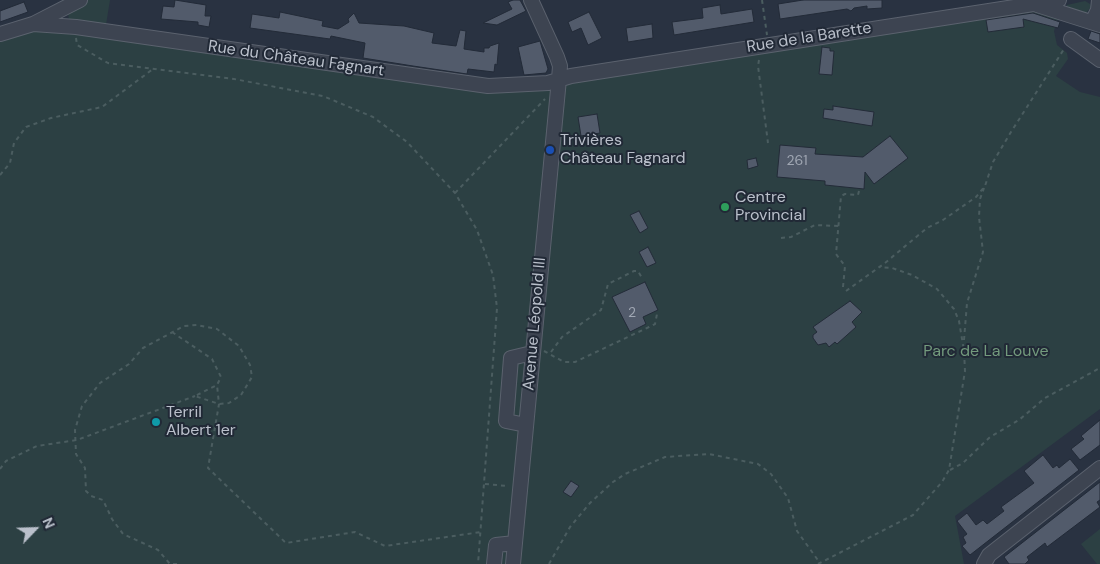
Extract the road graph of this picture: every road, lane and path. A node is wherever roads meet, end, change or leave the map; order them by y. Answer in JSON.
{"nodes":[{"id":1,"x":80,"y":0,"type":"edge"},
{"id":2,"x":531,"y":0,"type":"edge"},
{"id":3,"x":762,"y":0,"type":"edge"},
{"id":4,"x":1059,"y":0,"type":"edge"},
{"id":5,"x":1099,"y":0,"type":"edge"},
{"id":6,"x":1034,"y":4,"type":"junction"},
{"id":7,"x":1091,"y":22,"type":"edge"},
{"id":8,"x":33,"y":24,"type":"junction"},
{"id":9,"x":76,"y":27,"type":"junction"},
{"id":10,"x":0,"y":34,"type":"edge"},
{"id":11,"x":1071,"y":39,"type":"joint"},
{"id":12,"x":768,"y":45,"type":"junction"},
{"id":13,"x":759,"y":57,"type":"dead end"},
{"id":14,"x":1100,"y":60,"type":"edge"},
{"id":15,"x":153,"y":69,"type":"junction"},
{"id":16,"x":559,"y":81,"type":"junction"},
{"id":17,"x":546,"y":98,"type":"dead end"},
{"id":18,"x":768,"y":143,"type":"dead end"},
{"id":19,"x":0,"y":176,"type":"edge"},
{"id":20,"x":984,"y":186,"type":"junction"},
{"id":21,"x":859,"y":191,"type":"dead end"},
{"id":22,"x":456,"y":193,"type":"junction"},
{"id":23,"x":838,"y":226,"type":"junction"},
{"id":24,"x":780,"y":238,"type":"dead end"},
{"id":25,"x":880,"y":266,"type":"junction"},
{"id":26,"x":642,"y":278,"type":"dead end"},
{"id":27,"x":843,"y":287,"type":"dead end"},
{"id":28,"x":846,"y":290,"type":"dead end"},
{"id":29,"x":657,"y":314,"type":"dead end"},
{"id":30,"x":172,"y":332,"type":"junction"},
{"id":31,"x":963,"y":344,"type":"junction"},
{"id":32,"x":532,"y":352,"type":"junction"},
{"id":33,"x":551,"y":353,"type":"junction"},
{"id":34,"x":1100,"y":368,"type":"edge"},
{"id":35,"x":217,"y":385,"type":"junction"},
{"id":36,"x":195,"y":396,"type":"junction"},
{"id":37,"x":219,"y":404,"type":"junction"},
{"id":38,"x":526,"y":425,"type":"junction"},
{"id":39,"x":77,"y":440,"type":"junction"},
{"id":40,"x":1100,"y":468,"type":"edge"},
{"id":41,"x":0,"y":469,"type":"edge"},
{"id":42,"x":949,"y":470,"type":"junction"},
{"id":43,"x":485,"y":484,"type":"junction"},
{"id":44,"x":520,"y":487,"type":"junction"},
{"id":45,"x":480,"y":532,"type":"junction"},
{"id":46,"x":515,"y":543,"type":"junction"},
{"id":47,"x":819,"y":563,"type":"edge"},
{"id":48,"x":177,"y":564,"type":"edge"},
{"id":49,"x":478,"y":564,"type":"edge"},
{"id":50,"x":494,"y":564,"type":"edge"},
{"id":51,"x":513,"y":564,"type":"edge"},
{"id":52,"x":549,"y":564,"type":"edge"},
{"id":53,"x":984,"y":564,"type":"edge"}],
"edges":[{"from":1,"to":8,"type":"street"},
{"from":2,"to":16,"type":"street","name":"Avenue Léopold III"},
{"from":3,"to":12,"type":"path"},
{"from":4,"to":6,"type":"street","name":"Rue de la Barette"},
{"from":5,"to":7,"type":"street"},
{"from":6,"to":7,"type":"street"},
{"from":6,"to":12,"type":"street","name":"Rue de la Barette"},
{"from":8,"to":9,"type":"street","name":"Rue du Château Fagnart"},
{"from":8,"to":10,"type":"street"},
{"from":9,"to":15,"type":"path"},
{"from":9,"to":16,"type":"street","name":"Rue du Château Fagnart"},
{"from":11,"to":14,"type":"street"},
{"from":11,"to":20,"type":"path"},
{"from":12,"to":16,"type":"street","name":"Rue de la Barette"},
{"from":13,"to":18,"type":"path"},
{"from":15,"to":19,"type":"path"},
{"from":15,"to":22,"type":"path"},
{"from":16,"to":32,"type":"street","name":"Avenue Léopold III"},
{"from":17,"to":22,"type":"path"},
{"from":20,"to":25,"type":"path"},
{"from":20,"to":31,"type":"path"},
{"from":21,"to":23,"type":"path"},
{"from":22,"to":43,"type":"path"},
{"from":23,"to":24,"type":"path"},
{"from":23,"to":27,"type":"path"},
{"from":25,"to":28,"type":"path"},
{"from":25,"to":31,"type":"path"},
{"from":26,"to":33,"type":"path"},
{"from":29,"to":33,"type":"path"},
{"from":30,"to":35,"type":"path"},
{"from":30,"to":37,"type":"path"},
{"from":30,"to":39,"type":"path"},
{"from":31,"to":42,"type":"path"},
{"from":32,"to":33,"type":"path"},
{"from":32,"to":38,"type":"street","name":"Avenue Léopold III"},
{"from":32,"to":38,"type":"street"},
{"from":34,"to":42,"type":"path"},
{"from":35,"to":36,"type":"path"},
{"from":35,"to":37,"type":"path"},
{"from":36,"to":37,"type":"path"},
{"from":36,"to":39,"type":"path"},
{"from":37,"to":45,"type":"path"},
{"from":38,"to":44,"type":"street","name":"Avenue Léopold III"},
{"from":39,"to":41,"type":"path"},
{"from":39,"to":48,"type":"path"},
{"from":40,"to":53,"type":"street"},
{"from":42,"to":47,"type":"path"},
{"from":43,"to":44,"type":"path"},
{"from":43,"to":45,"type":"path"},
{"from":44,"to":46,"type":"street","name":"Avenue Léopold III"},
{"from":45,"to":49,"type":"path"},
{"from":46,"to":50,"type":"street"},
{"from":46,"to":51,"type":"street","name":"Avenue Léopold III"},
{"from":47,"to":52,"type":"path"}]}
